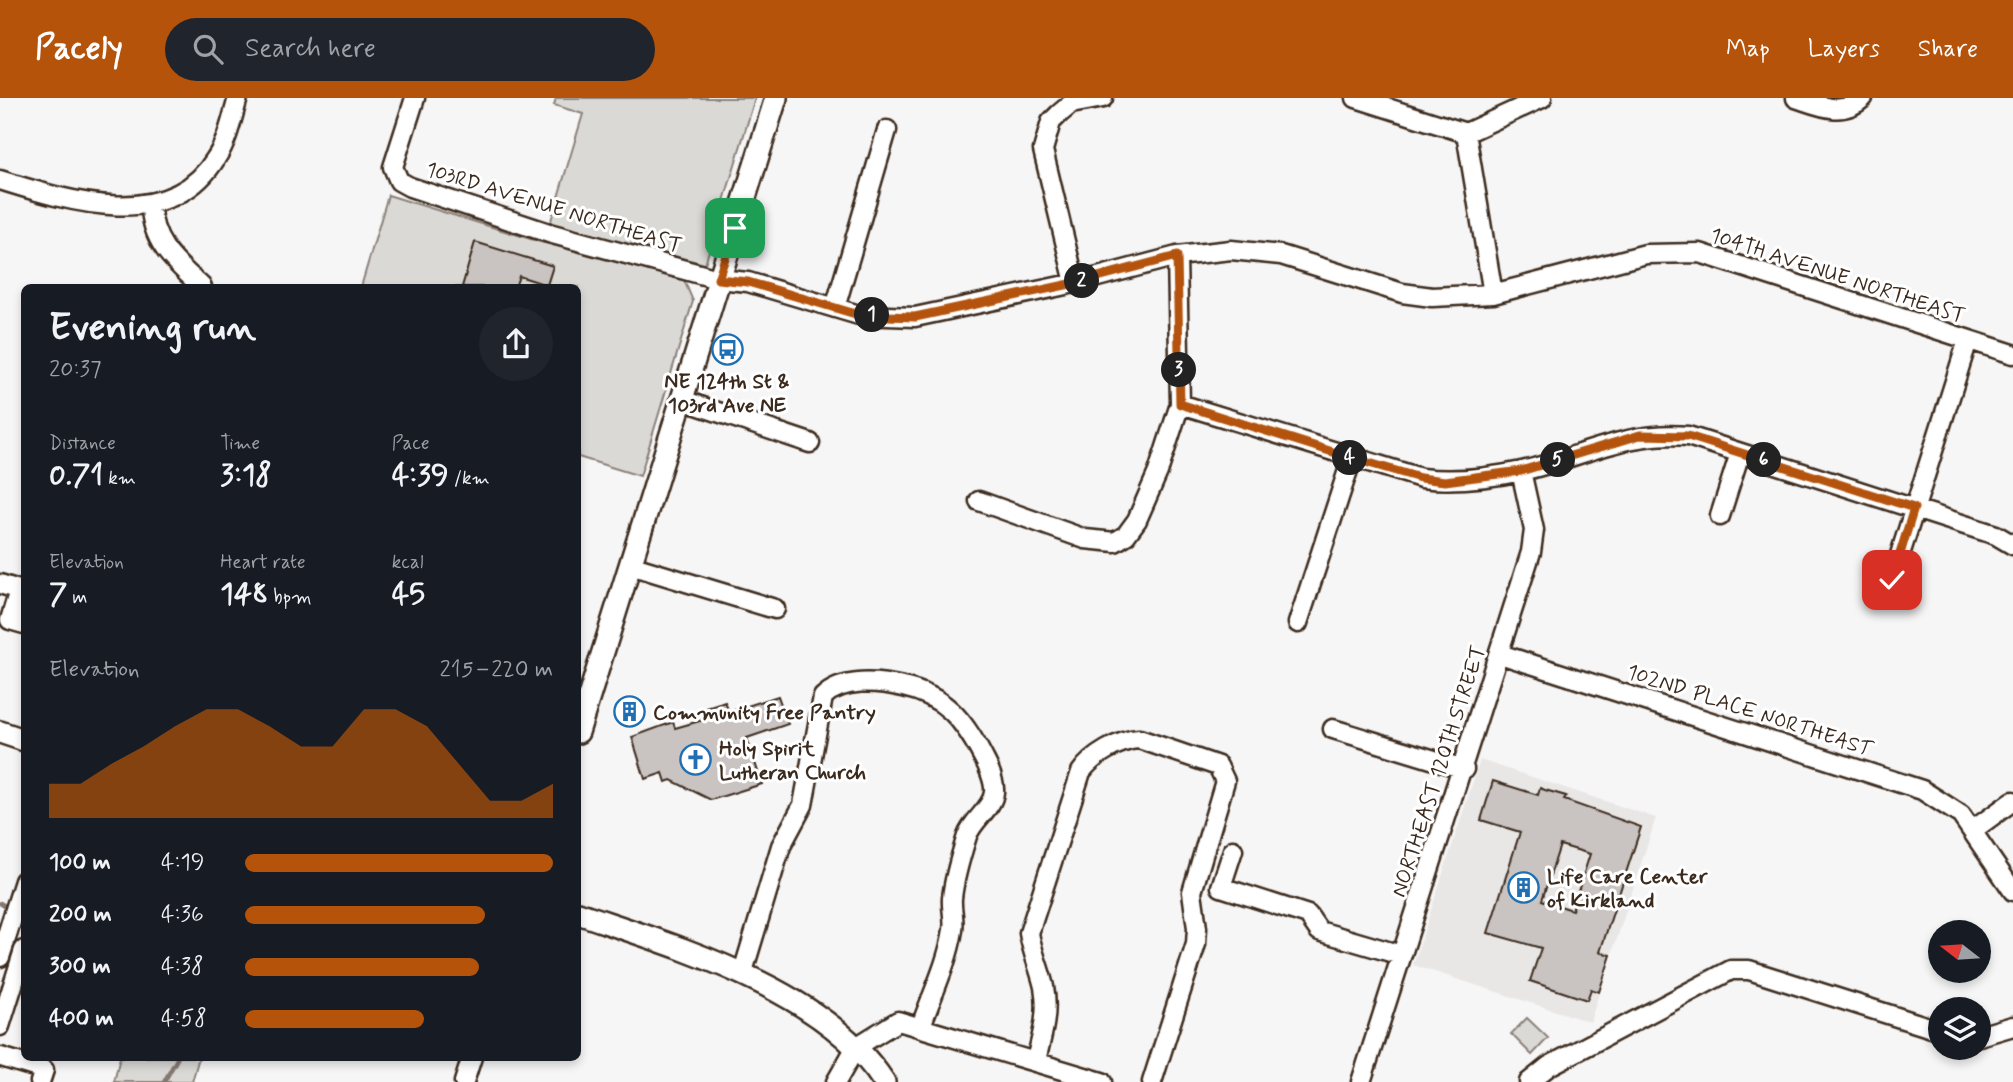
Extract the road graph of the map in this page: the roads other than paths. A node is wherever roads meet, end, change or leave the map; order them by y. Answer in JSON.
{"nodes":[{"id":1,"x":239,"y":98,"type":"edge"},
{"id":2,"x":415,"y":98,"type":"edge"},
{"id":3,"x":776,"y":98,"type":"edge"},
{"id":4,"x":1103,"y":98,"type":"edge"},
{"id":5,"x":1356,"y":98,"type":"edge"},
{"id":6,"x":1542,"y":98,"type":"edge"},
{"id":7,"x":1796,"y":98,"type":"edge"},
{"id":8,"x":1070,"y":101,"type":"edge"},
{"id":9,"x":1859,"y":102,"type":"edge"},
{"id":10,"x":887,"y":130,"type":"dead end"},
{"id":11,"x":1466,"y":132,"type":"junction"},
{"id":12,"x":0,"y":180,"type":"edge"},
{"id":13,"x":151,"y":205,"type":"junction"},
{"id":14,"x":1177,"y":256,"type":"junction"},
{"id":15,"x":718,"y":279,"type":"junction"},
{"id":16,"x":1075,"y":283,"type":"junction"},
{"id":17,"x":199,"y":284,"type":"edge"},
{"id":18,"x":1493,"y":294,"type":"junction"},
{"id":19,"x":835,"y":308,"type":"junction"},
{"id":20,"x":1968,"y":340,"type":"junction"},
{"id":21,"x":2013,"y":354,"type":"edge"},
{"id":22,"x":682,"y":400,"type":"junction"},
{"id":23,"x":1180,"y":404,"type":"junction"},
{"id":24,"x":810,"y":443,"type":"dead end"},
{"id":25,"x":1740,"y":453,"type":"junction"},
{"id":26,"x":1352,"y":458,"type":"junction"},
{"id":27,"x":1521,"y":471,"type":"junction"},
{"id":28,"x":979,"y":501,"type":"dead end"},
{"id":29,"x":1914,"y":508,"type":"junction"},
{"id":30,"x":1720,"y":516,"type":"dead end"},
{"id":31,"x":2013,"y":545,"type":"edge"},
{"id":32,"x":630,"y":565,"type":"junction"},
{"id":33,"x":1892,"y":580,"type":"dead end"},
{"id":34,"x":0,"y":584,"type":"edge"},
{"id":35,"x":775,"y":609,"type":"dead end"},
{"id":36,"x":21,"y":623,"type":"edge"},
{"id":37,"x":1298,"y":623,"type":"dead end"},
{"id":38,"x":1500,"y":654,"type":"junction"},
{"id":39,"x":581,"y":722,"type":"edge"},
{"id":40,"x":1333,"y":729,"type":"dead end"},
{"id":41,"x":0,"y":732,"type":"edge"},
{"id":42,"x":21,"y":739,"type":"edge"},
{"id":43,"x":1464,"y":769,"type":"junction"},
{"id":44,"x":2013,"y":801,"type":"edge"},
{"id":45,"x":1973,"y":830,"type":"junction"},
{"id":46,"x":1233,"y":850,"type":"dead end"},
{"id":47,"x":2013,"y":891,"type":"edge"},
{"id":48,"x":21,"y":892,"type":"edge"},
{"id":49,"x":581,"y":914,"type":"edge"},
{"id":50,"x":1401,"y":955,"type":"junction"},
{"id":51,"x":0,"y":957,"type":"edge"},
{"id":52,"x":21,"y":960,"type":"edge"},
{"id":53,"x":742,"y":975,"type":"junction"},
{"id":54,"x":0,"y":1026,"type":"edge"},
{"id":55,"x":921,"y":1026,"type":"junction"},
{"id":56,"x":2013,"y":1026,"type":"edge"},
{"id":57,"x":1928,"y":1027,"type":"edge"},
{"id":58,"x":1991,"y":1032,"type":"edge"},
{"id":59,"x":856,"y":1047,"type":"junction"},
{"id":60,"x":0,"y":1057,"type":"edge"},
{"id":61,"x":1036,"y":1060,"type":"junction"},
{"id":62,"x":471,"y":1061,"type":"edge"},
{"id":63,"x":40,"y":1082,"type":"edge"},
{"id":64,"x":464,"y":1082,"type":"edge"},
{"id":65,"x":836,"y":1082,"type":"edge"},
{"id":66,"x":884,"y":1082,"type":"edge"},
{"id":67,"x":1102,"y":1082,"type":"edge"},
{"id":68,"x":1152,"y":1082,"type":"edge"},
{"id":69,"x":1361,"y":1082,"type":"edge"},
{"id":70,"x":1530,"y":1082,"type":"edge"}],
"edges":[{"from":1,"to":13,"type":"street"},
{"from":2,"to":15,"type":"street","name":"103RD AVENUE NORTHEAST"},
{"from":3,"to":15,"type":"main road"},
{"from":4,"to":8,"type":"street"},
{"from":5,"to":11,"type":"street"},
{"from":6,"to":11,"type":"street"},
{"from":7,"to":9,"type":"street"},
{"from":8,"to":16,"type":"street"},
{"from":10,"to":19,"type":"street"},
{"from":11,"to":18,"type":"street"},
{"from":12,"to":13,"type":"street"},
{"from":13,"to":17,"type":"street"},
{"from":14,"to":16,"type":"street","name":"104TH AVENUE NORTHEAST"},
{"from":14,"to":18,"type":"street","name":"104TH AVENUE NORTHEAST"},
{"from":14,"to":23,"type":"street"},
{"from":15,"to":19,"type":"street","name":"103RD AVENUE NORTHEAST"},
{"from":15,"to":22,"type":"main road"},
{"from":16,"to":19,"type":"street","name":"103RD AVENUE NORTHEAST"},
{"from":18,"to":20,"type":"street","name":"104TH AVENUE NORTHEAST"},
{"from":20,"to":21,"type":"street","name":"104TH AVENUE NORTHEAST"},
{"from":20,"to":29,"type":"street"},
{"from":22,"to":24,"type":"street"},
{"from":22,"to":32,"type":"main road"},
{"from":23,"to":26,"type":"street"},
{"from":23,"to":28,"type":"street"},
{"from":25,"to":27,"type":"street"},
{"from":25,"to":29,"type":"street"},
{"from":25,"to":30,"type":"street"},
{"from":26,"to":27,"type":"street"},
{"from":26,"to":37,"type":"street"},
{"from":27,"to":38,"type":"street","name":"NORTHEAST 120TH STREET"},
{"from":29,"to":31,"type":"street"},
{"from":29,"to":33,"type":"street"},
{"from":32,"to":35,"type":"street"},
{"from":32,"to":39,"type":"main road"},
{"from":34,"to":36,"type":"street"},
{"from":38,"to":43,"type":"street","name":"NORTHEAST 120TH STREET"},
{"from":38,"to":45,"type":"street","name":"102ND PLACE NORTHEAST"},
{"from":40,"to":43,"type":"street"},
{"from":41,"to":42,"type":"main road"},
{"from":43,"to":50,"type":"street","name":"NORTHEAST 120TH STREET"},
{"from":44,"to":45,"type":"street"},
{"from":45,"to":47,"type":"street","name":"102ND PLACE NORTHEAST"},
{"from":46,"to":50,"type":"street"},
{"from":48,"to":51,"type":"street"},
{"from":49,"to":53,"type":"main road"},
{"from":50,"to":69,"type":"street","name":"NORTHEAST 120TH STREET"},
{"from":52,"to":54,"type":"street"},
{"from":53,"to":55,"type":"street"},
{"from":53,"to":59,"type":"main road"},
{"from":55,"to":59,"type":"street"},
{"from":55,"to":61,"type":"street"},
{"from":56,"to":58,"type":"street"},
{"from":57,"to":70,"type":"street"},
{"from":59,"to":65,"type":"street"},
{"from":59,"to":66,"type":"main road"},
{"from":60,"to":63,"type":"street"},
{"from":61,"to":67,"type":"street"},
{"from":61,"to":68,"type":"street"},
{"from":62,"to":64,"type":"street"}]}
